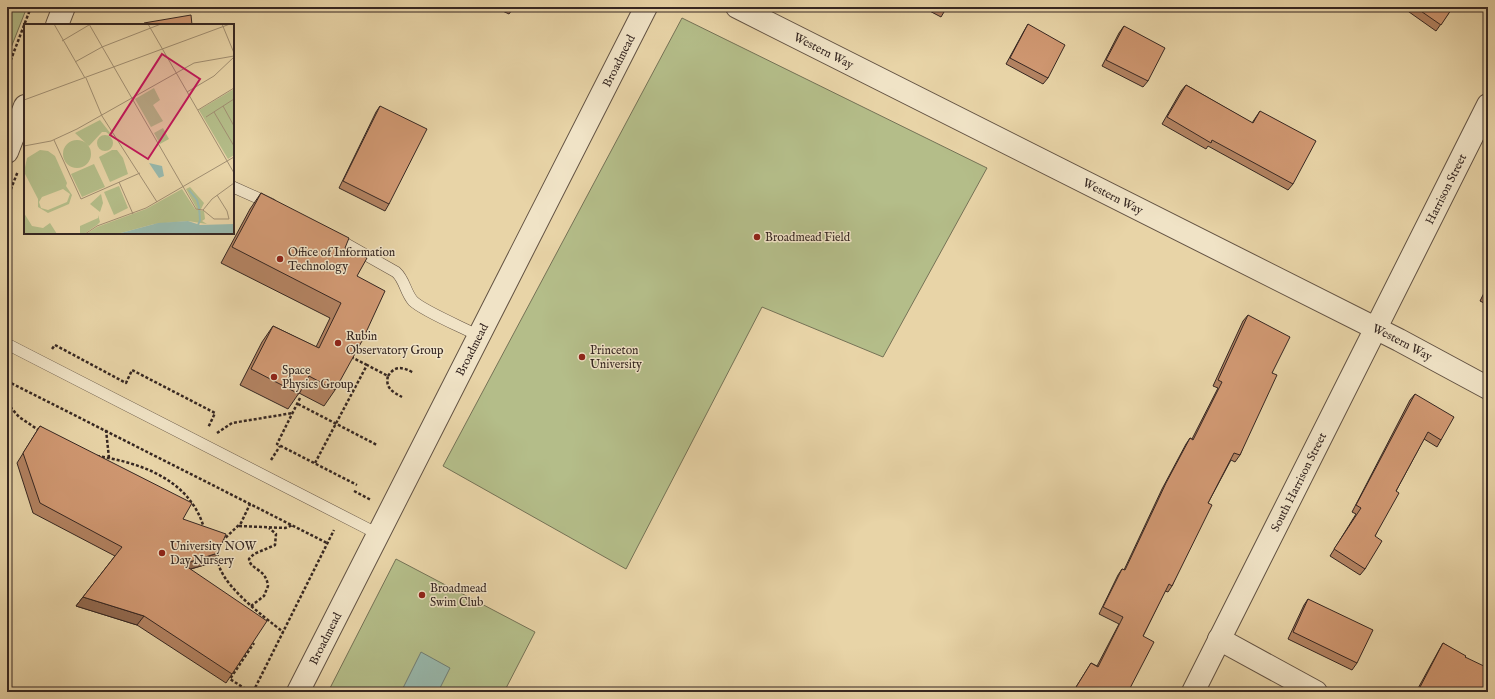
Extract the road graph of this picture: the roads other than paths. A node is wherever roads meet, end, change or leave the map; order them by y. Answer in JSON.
{"nodes":[{"id":1,"x":64,"y":7,"type":"edge"},
{"id":2,"x":646,"y":7,"type":"edge"},
{"id":3,"x":738,"y":7,"type":"edge"},
{"id":4,"x":57,"y":24,"type":"edge"},
{"id":5,"x":1488,"y":106,"type":"edge"},
{"id":6,"x":24,"y":110,"type":"edge"},
{"id":7,"x":13,"y":159,"type":"edge"},
{"id":8,"x":234,"y":187,"type":"edge"},
{"id":9,"x":284,"y":211,"type":"edge"},
{"id":10,"x":326,"y":233,"type":"edge"},
{"id":11,"x":1404,"y":272,"type":"joint"},
{"id":12,"x":1375,"y":328,"type":"junction"},
{"id":13,"x":479,"y":336,"type":"junction"},
{"id":14,"x":7,"y":344,"type":"edge"},
{"id":15,"x":1488,"y":388,"type":"edge"},
{"id":16,"x":378,"y":534,"type":"junction"},
{"id":17,"x":1219,"y":639,"type":"junction"},
{"id":18,"x":298,"y":692,"type":"edge"},
{"id":19,"x":1193,"y":692,"type":"edge"},
{"id":20,"x":1316,"y":692,"type":"edge"}],
"edges":[{"from":1,"to":4,"type":"street"},
{"from":2,"to":13,"type":"street","name":"Broadmead"},
{"from":3,"to":12,"type":"street","name":"Western Way"},
{"from":5,"to":11,"type":"street","name":"Harrison Street"},
{"from":6,"to":7,"type":"street"},
{"from":8,"to":9,"type":"lane"},
{"from":10,"to":13,"type":"lane"},
{"from":11,"to":12,"type":"street","name":"South Harrison Street"},
{"from":12,"to":15,"type":"street","name":"Western Way"},
{"from":12,"to":17,"type":"street","name":"South Harrison Street"},
{"from":13,"to":16,"type":"street","name":"Broadmead"},
{"from":14,"to":16,"type":"lane"},
{"from":16,"to":18,"type":"street","name":"Broadmead"},
{"from":17,"to":19,"type":"street","name":"South Harrison Street"},
{"from":17,"to":20,"type":"street"}]}
